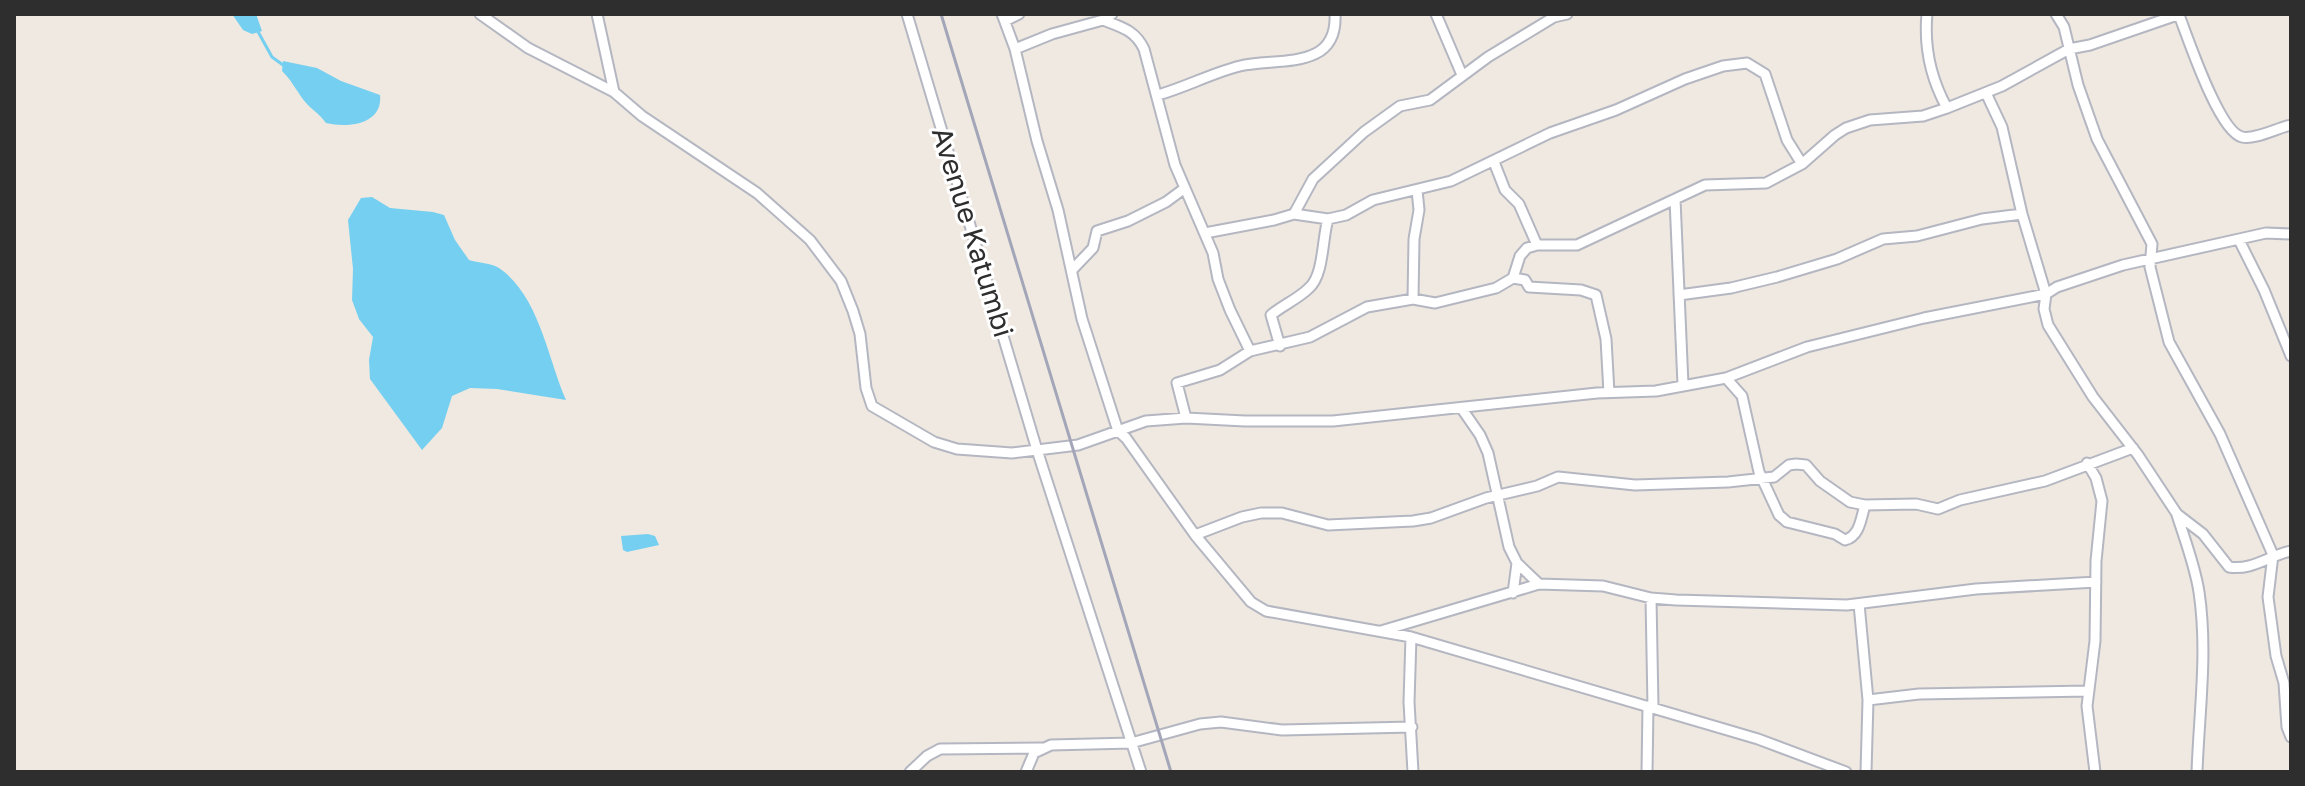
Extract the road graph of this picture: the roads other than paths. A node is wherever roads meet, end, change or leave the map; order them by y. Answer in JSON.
{"nodes":[{"id":1,"x":480,"y":14,"type":"edge"},
{"id":2,"x":597,"y":14,"type":"edge"},
{"id":3,"x":907,"y":14,"type":"edge"},
{"id":4,"x":1019,"y":14,"type":"edge"},
{"id":5,"x":1335,"y":14,"type":"edge"},
{"id":6,"x":1436,"y":14,"type":"edge"},
{"id":7,"x":1567,"y":14,"type":"edge"},
{"id":8,"x":1927,"y":14,"type":"edge"},
{"id":9,"x":2056,"y":14,"type":"edge"},
{"id":10,"x":2180,"y":14,"type":"edge"},
{"id":11,"x":1003,"y":17,"type":"edge"},
{"id":12,"x":1107,"y":17,"type":"edge"},
{"id":13,"x":1015,"y":49,"type":"junction"},
{"id":14,"x":2069,"y":49,"type":"junction"},
{"id":15,"x":1462,"y":75,"type":"junction"},
{"id":16,"x":614,"y":92,"type":"junction"},
{"id":17,"x":1986,"y":93,"type":"junction"},
{"id":18,"x":1158,"y":95,"type":"junction"},
{"id":19,"x":1947,"y":108,"type":"junction"},
{"id":20,"x":2291,"y":125,"type":"edge"},
{"id":21,"x":1494,"y":162,"type":"junction"},
{"id":22,"x":1802,"y":164,"type":"junction"},
{"id":23,"x":1185,"y":188,"type":"junction"},
{"id":24,"x":1417,"y":190,"type":"junction"},
{"id":25,"x":1675,"y":199,"type":"junction"},
{"id":26,"x":1294,"y":214,"type":"junction"},
{"id":27,"x":2022,"y":214,"type":"junction"},
{"id":28,"x":1328,"y":219,"type":"junction"},
{"id":29,"x":1205,"y":233,"type":"junction"},
{"id":30,"x":2291,"y":234,"type":"edge"},
{"id":31,"x":2239,"y":240,"type":"junction"},
{"id":32,"x":1537,"y":245,"type":"junction"},
{"id":33,"x":2151,"y":259,"type":"junction"},
{"id":34,"x":1072,"y":270,"type":"junction"},
{"id":35,"x":1513,"y":278,"type":"junction"},
{"id":36,"x":2046,"y":294,"type":"junction"},
{"id":37,"x":1679,"y":295,"type":"junction"},
{"id":38,"x":1413,"y":299,"type":"junction"},
{"id":39,"x":1280,"y":346,"type":"junction"},
{"id":40,"x":1250,"y":351,"type":"junction"},
{"id":41,"x":2291,"y":356,"type":"edge"},
{"id":42,"x":1726,"y":378,"type":"junction"},
{"id":43,"x":1683,"y":385,"type":"junction"},
{"id":44,"x":1609,"y":393,"type":"junction"},
{"id":45,"x":1462,"y":409,"type":"junction"},
{"id":46,"x":1186,"y":418,"type":"junction"},
{"id":47,"x":1118,"y":431,"type":"junction"},
{"id":48,"x":2133,"y":448,"type":"junction"},
{"id":49,"x":1037,"y":450,"type":"junction"},
{"id":50,"x":2100,"y":459,"type":"junction"},
{"id":51,"x":2087,"y":463,"type":"junction"},
{"id":52,"x":1763,"y":478,"type":"junction"},
{"id":53,"x":2096,"y":478,"type":"junction"},
{"id":54,"x":1497,"y":496,"type":"junction"},
{"id":55,"x":1865,"y":505,"type":"junction"},
{"id":56,"x":2177,"y":514,"type":"junction"},
{"id":57,"x":1195,"y":535,"type":"junction"},
{"id":58,"x":2291,"y":551,"type":"edge"},
{"id":59,"x":2273,"y":555,"type":"junction"},
{"id":60,"x":1517,"y":563,"type":"junction"},
{"id":61,"x":2096,"y":582,"type":"junction"},
{"id":62,"x":1539,"y":584,"type":"junction"},
{"id":63,"x":1513,"y":593,"type":"junction"},
{"id":64,"x":1651,"y":598,"type":"junction"},
{"id":65,"x":1859,"y":604,"type":"junction"},
{"id":66,"x":1380,"y":631,"type":"junction"},
{"id":67,"x":1411,"y":637,"type":"junction"},
{"id":68,"x":2089,"y":691,"type":"junction"},
{"id":69,"x":1868,"y":700,"type":"junction"},
{"id":70,"x":1650,"y":706,"type":"junction"},
{"id":71,"x":1412,"y":727,"type":"junction"},
{"id":72,"x":2291,"y":737,"type":"edge"},
{"id":73,"x":1131,"y":743,"type":"junction"},
{"id":74,"x":1042,"y":748,"type":"junction"},
{"id":75,"x":910,"y":772,"type":"edge"},
{"id":76,"x":1026,"y":772,"type":"edge"},
{"id":77,"x":1141,"y":772,"type":"edge"},
{"id":78,"x":1413,"y":772,"type":"edge"},
{"id":79,"x":1647,"y":772,"type":"edge"},
{"id":80,"x":1846,"y":772,"type":"edge"},
{"id":81,"x":1866,"y":772,"type":"edge"},
{"id":82,"x":2095,"y":772,"type":"edge"},
{"id":83,"x":2197,"y":772,"type":"edge"}],
"edges":[{"from":1,"to":16,"type":"street"},
{"from":2,"to":16,"type":"street"},
{"from":3,"to":49,"type":"street","name":"Avenue Katumbi"},
{"from":4,"to":11,"type":"street"},
{"from":5,"to":18,"type":"street"},
{"from":6,"to":15,"type":"street"},
{"from":7,"to":15,"type":"street"},
{"from":8,"to":19,"type":"street"},
{"from":9,"to":14,"type":"street"},
{"from":10,"to":14,"type":"street"},
{"from":10,"to":20,"type":"street"},
{"from":11,"to":13,"type":"street"},
{"from":12,"to":13,"type":"street"},
{"from":12,"to":18,"type":"street"},
{"from":13,"to":34,"type":"street"},
{"from":14,"to":17,"type":"street"},
{"from":14,"to":33,"type":"street"},
{"from":15,"to":26,"type":"street"},
{"from":16,"to":49,"type":"street"},
{"from":17,"to":19,"type":"street"},
{"from":17,"to":27,"type":"street"},
{"from":18,"to":23,"type":"street"},
{"from":19,"to":22,"type":"street"},
{"from":21,"to":22,"type":"street"},
{"from":21,"to":24,"type":"street"},
{"from":21,"to":32,"type":"street"},
{"from":22,"to":25,"type":"street"},
{"from":23,"to":29,"type":"street"},
{"from":23,"to":34,"type":"street"},
{"from":24,"to":28,"type":"street"},
{"from":24,"to":38,"type":"street"},
{"from":25,"to":32,"type":"street"},
{"from":25,"to":37,"type":"street"},
{"from":26,"to":28,"type":"street"},
{"from":26,"to":29,"type":"street"},
{"from":27,"to":36,"type":"street"},
{"from":27,"to":37,"type":"street"},
{"from":28,"to":39,"type":"street"},
{"from":29,"to":40,"type":"street"},
{"from":30,"to":31,"type":"street"},
{"from":31,"to":33,"type":"street"},
{"from":31,"to":41,"type":"street"},
{"from":32,"to":35,"type":"street"},
{"from":33,"to":36,"type":"street"},
{"from":33,"to":59,"type":"street"},
{"from":34,"to":47,"type":"street"},
{"from":35,"to":38,"type":"street"},
{"from":35,"to":44,"type":"street"},
{"from":36,"to":42,"type":"street"},
{"from":36,"to":48,"type":"street"},
{"from":37,"to":43,"type":"street"},
{"from":38,"to":39,"type":"street"},
{"from":39,"to":40,"type":"street"},
{"from":40,"to":46,"type":"street"},
{"from":42,"to":43,"type":"street"},
{"from":42,"to":52,"type":"street"},
{"from":43,"to":44,"type":"street"},
{"from":44,"to":45,"type":"street"},
{"from":45,"to":46,"type":"street"},
{"from":45,"to":54,"type":"street"},
{"from":46,"to":47,"type":"street"},
{"from":47,"to":49,"type":"street"},
{"from":47,"to":57,"type":"street"},
{"from":48,"to":50,"type":"street"},
{"from":48,"to":56,"type":"street"},
{"from":49,"to":73,"type":"street","name":"Avenue Katumbi"},
{"from":50,"to":51,"type":"street"},
{"from":50,"to":53,"type":"street"},
{"from":51,"to":53,"type":"street"},
{"from":51,"to":55,"type":"street"},
{"from":52,"to":54,"type":"street"},
{"from":52,"to":55,"type":"street"},
{"from":52,"to":55,"type":"street"},
{"from":53,"to":61,"type":"street"},
{"from":54,"to":57,"type":"street"},
{"from":54,"to":60,"type":"street"},
{"from":56,"to":59,"type":"street"},
{"from":56,"to":83,"type":"street"},
{"from":57,"to":66,"type":"street"},
{"from":58,"to":59,"type":"street"},
{"from":59,"to":72,"type":"street"},
{"from":60,"to":62,"type":"street"},
{"from":60,"to":63,"type":"street"},
{"from":61,"to":65,"type":"street"},
{"from":61,"to":68,"type":"street"},
{"from":62,"to":63,"type":"street"},
{"from":62,"to":64,"type":"street"},
{"from":63,"to":66,"type":"street"},
{"from":64,"to":65,"type":"street"},
{"from":64,"to":70,"type":"street"},
{"from":65,"to":69,"type":"street"},
{"from":66,"to":67,"type":"street"},
{"from":67,"to":70,"type":"street"},
{"from":67,"to":71,"type":"street"},
{"from":68,"to":69,"type":"street"},
{"from":68,"to":82,"type":"street"},
{"from":69,"to":81,"type":"street"},
{"from":70,"to":79,"type":"street"},
{"from":70,"to":80,"type":"street"},
{"from":71,"to":73,"type":"street"},
{"from":71,"to":78,"type":"street"},
{"from":73,"to":74,"type":"street"},
{"from":73,"to":77,"type":"street","name":"Avenue Katumbi"},
{"from":74,"to":75,"type":"street"},
{"from":74,"to":76,"type":"street"}]}
